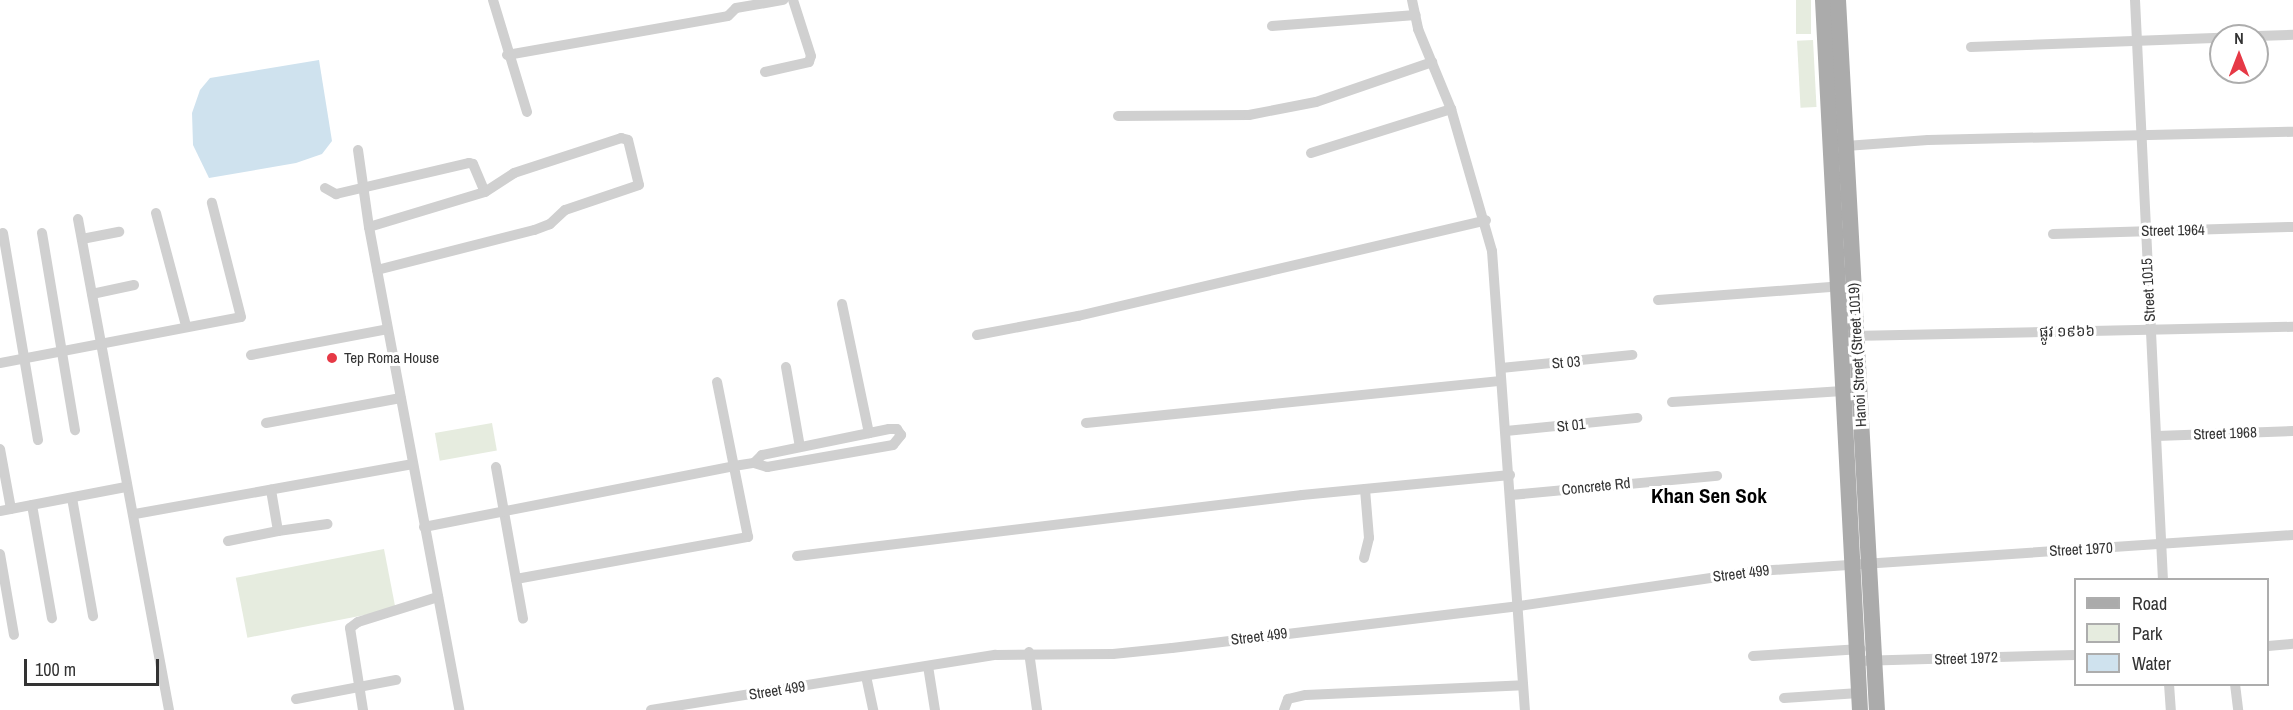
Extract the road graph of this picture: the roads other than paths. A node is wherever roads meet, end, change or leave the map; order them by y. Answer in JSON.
{"nodes":[{"id":1,"x":493,"y":0,"type":"edge"},
{"id":2,"x":783,"y":0,"type":"edge"},
{"id":3,"x":794,"y":0,"type":"edge"},
{"id":4,"x":1412,"y":0,"type":"edge"},
{"id":5,"x":1823,"y":0,"type":"edge"},
{"id":6,"x":1838,"y":0,"type":"edge"},
{"id":7,"x":2135,"y":0,"type":"edge"},
{"id":8,"x":1416,"y":15,"type":"junction"},
{"id":9,"x":1272,"y":26,"type":"dead end"},
{"id":10,"x":2293,"y":35,"type":"edge"},
{"id":11,"x":2269,"y":36,"type":"edge"},
{"id":12,"x":2209,"y":38,"type":"edge"},
{"id":13,"x":2137,"y":41,"type":"junction"},
{"id":14,"x":1971,"y":47,"type":"dead end"},
{"id":15,"x":507,"y":55,"type":"junction"},
{"id":16,"x":1432,"y":62,"type":"junction"},
{"id":17,"x":765,"y":72,"type":"dead end"},
{"id":18,"x":1451,"y":109,"type":"junction"},
{"id":19,"x":527,"y":112,"type":"dead end"},
{"id":20,"x":1118,"y":116,"type":"dead end"},
{"id":21,"x":2293,"y":132,"type":"edge"},
{"id":22,"x":2141,"y":134,"type":"junction"},
{"id":23,"x":1846,"y":146,"type":"junction"},
{"id":24,"x":358,"y":150,"type":"dead end"},
{"id":25,"x":1311,"y":153,"type":"dead end"},
{"id":26,"x":363,"y":186,"type":"junction"},
{"id":27,"x":325,"y":188,"type":"dead end"},
{"id":28,"x":485,"y":192,"type":"junction"},
{"id":29,"x":212,"y":203,"type":"dead end"},
{"id":30,"x":156,"y":213,"type":"dead end"},
{"id":31,"x":78,"y":219,"type":"dead end"},
{"id":32,"x":1486,"y":220,"type":"junction"},
{"id":33,"x":369,"y":227,"type":"junction"},
{"id":34,"x":2293,"y":227,"type":"edge"},
{"id":35,"x":2145,"y":230,"type":"junction"},
{"id":36,"x":119,"y":232,"type":"dead end"},
{"id":37,"x":3,"y":233,"type":"dead end"},
{"id":38,"x":42,"y":233,"type":"dead end"},
{"id":39,"x":2053,"y":234,"type":"dead end"},
{"id":40,"x":82,"y":239,"type":"junction"},
{"id":41,"x":377,"y":270,"type":"junction"},
{"id":42,"x":134,"y":285,"type":"dead end"},
{"id":43,"x":1845,"y":286,"type":"junction"},
{"id":44,"x":92,"y":294,"type":"junction"},
{"id":45,"x":1658,"y":300,"type":"dead end"},
{"id":46,"x":842,"y":304,"type":"dead end"},
{"id":47,"x":186,"y":326,"type":"junction"},
{"id":48,"x":2293,"y":327,"type":"edge"},
{"id":49,"x":388,"y":329,"type":"junction"},
{"id":50,"x":2150,"y":330,"type":"junction"},
{"id":51,"x":977,"y":335,"type":"dead end"},
{"id":52,"x":1848,"y":337,"type":"junction"},
{"id":53,"x":100,"y":343,"type":"junction"},
{"id":54,"x":63,"y":350,"type":"junction"},
{"id":55,"x":251,"y":355,"type":"dead end"},
{"id":56,"x":1632,"y":356,"type":"dead end"},
{"id":57,"x":24,"y":358,"type":"junction"},
{"id":58,"x":0,"y":363,"type":"edge"},
{"id":59,"x":786,"y":367,"type":"dead end"},
{"id":60,"x":1501,"y":368,"type":"junction"},
{"id":61,"x":1502,"y":381,"type":"junction"},
{"id":62,"x":717,"y":382,"type":"dead end"},
{"id":63,"x":1843,"y":391,"type":"junction"},
{"id":64,"x":400,"y":398,"type":"junction"},
{"id":65,"x":1672,"y":402,"type":"dead end"},
{"id":66,"x":1636,"y":418,"type":"dead end"},
{"id":67,"x":266,"y":423,"type":"dead end"},
{"id":68,"x":1086,"y":423,"type":"dead end"},
{"id":69,"x":75,"y":430,"type":"dead end"},
{"id":70,"x":1506,"y":431,"type":"junction"},
{"id":71,"x":2293,"y":431,"type":"edge"},
{"id":72,"x":869,"y":433,"type":"junction"},
{"id":73,"x":2157,"y":435,"type":"junction"},
{"id":74,"x":38,"y":440,"type":"dead end"},
{"id":75,"x":800,"y":447,"type":"junction"},
{"id":76,"x":0,"y":449,"type":"edge"},
{"id":77,"x":754,"y":463,"type":"junction"},
{"id":78,"x":412,"y":464,"type":"junction"},
{"id":79,"x":734,"y":466,"type":"junction"},
{"id":80,"x":496,"y":467,"type":"dead end"},
{"id":81,"x":1510,"y":475,"type":"junction"},
{"id":82,"x":1717,"y":476,"type":"dead end"},
{"id":83,"x":126,"y":487,"type":"junction"},
{"id":84,"x":1365,"y":489,"type":"junction"},
{"id":85,"x":271,"y":490,"type":"junction"},
{"id":86,"x":1511,"y":495,"type":"junction"},
{"id":87,"x":72,"y":498,"type":"junction"},
{"id":88,"x":32,"y":505,"type":"junction"},
{"id":89,"x":6,"y":510,"type":"edge"},
{"id":90,"x":504,"y":512,"type":"junction"},
{"id":91,"x":135,"y":514,"type":"junction"},
{"id":92,"x":328,"y":525,"type":"dead end"},
{"id":93,"x":424,"y":526,"type":"junction"},
{"id":94,"x":278,"y":531,"type":"junction"},
{"id":95,"x":2293,"y":536,"type":"edge"},
{"id":96,"x":228,"y":541,"type":"dead end"},
{"id":97,"x":2162,"y":545,"type":"junction"},
{"id":98,"x":0,"y":554,"type":"edge"},
{"id":99,"x":797,"y":556,"type":"dead end"},
{"id":100,"x":1364,"y":558,"type":"dead end"},
{"id":101,"x":1860,"y":562,"type":"junction"},
{"id":102,"x":2163,"y":578,"type":"edge"},
{"id":103,"x":516,"y":579,"type":"junction"},
{"id":104,"x":3,"y":587,"type":"edge"},
{"id":105,"x":438,"y":597,"type":"junction"},
{"id":106,"x":1519,"y":606,"type":"junction"},
{"id":107,"x":93,"y":616,"type":"dead end"},
{"id":108,"x":52,"y":618,"type":"dead end"},
{"id":109,"x":523,"y":619,"type":"dead end"},
{"id":110,"x":14,"y":635,"type":"dead end"},
{"id":111,"x":2293,"y":644,"type":"edge"},
{"id":112,"x":2269,"y":646,"type":"edge"},
{"id":113,"x":1029,"y":652,"type":"junction"},
{"id":114,"x":1865,"y":655,"type":"junction"},
{"id":115,"x":2074,"y":655,"type":"edge"},
{"id":116,"x":1753,"y":656,"type":"dead end"},
{"id":117,"x":927,"y":666,"type":"junction"},
{"id":118,"x":866,"y":676,"type":"junction"},
{"id":119,"x":396,"y":680,"type":"dead end"},
{"id":120,"x":1523,"y":685,"type":"junction"},
{"id":121,"x":2169,"y":686,"type":"edge"},
{"id":122,"x":2235,"y":686,"type":"edge"},
{"id":123,"x":358,"y":687,"type":"junction"},
{"id":124,"x":1859,"y":693,"type":"junction"},
{"id":125,"x":1784,"y":698,"type":"dead end"},
{"id":126,"x":296,"y":699,"type":"dead end"},
{"id":127,"x":169,"y":710,"type":"edge"},
{"id":128,"x":363,"y":710,"type":"edge"},
{"id":129,"x":459,"y":710,"type":"edge"},
{"id":130,"x":651,"y":710,"type":"edge"},
{"id":131,"x":873,"y":710,"type":"edge"},
{"id":132,"x":936,"y":710,"type":"edge"},
{"id":133,"x":1037,"y":710,"type":"edge"},
{"id":134,"x":1284,"y":710,"type":"edge"},
{"id":135,"x":1525,"y":710,"type":"edge"},
{"id":136,"x":1860,"y":710,"type":"edge"},
{"id":137,"x":1876,"y":710,"type":"edge"},
{"id":138,"x":2171,"y":710,"type":"edge"},
{"id":139,"x":2238,"y":710,"type":"edge"}],
"edges":[{"from":1,"to":15,"type":"street"},
{"from":2,"to":15,"type":"street"},
{"from":3,"to":17,"type":"street"},
{"from":4,"to":8,"type":"street"},
{"from":5,"to":43,"type":"main road","name":"Hanoi Street (Street 1019)"},
{"from":6,"to":23,"type":"main road","name":"Hanoi Street (Street 1019)"},
{"from":7,"to":13,"type":"street","name":"Street 1015"},
{"from":8,"to":9,"type":"street"},
{"from":8,"to":16,"type":"street"},
{"from":10,"to":11,"type":"street"},
{"from":12,"to":13,"type":"street"},
{"from":13,"to":14,"type":"street"},
{"from":13,"to":22,"type":"street","name":"Street 1015"},
{"from":15,"to":19,"type":"street"},
{"from":16,"to":18,"type":"street"},
{"from":16,"to":20,"type":"street"},
{"from":18,"to":25,"type":"street"},
{"from":18,"to":32,"type":"street"},
{"from":21,"to":22,"type":"street"},
{"from":22,"to":23,"type":"street"},
{"from":22,"to":35,"type":"street","name":"Street 1015"},
{"from":23,"to":43,"type":"main road","name":"Hanoi Street (Street 1019)"},
{"from":24,"to":26,"type":"street"},
{"from":26,"to":27,"type":"street"},
{"from":26,"to":28,"type":"street"},
{"from":26,"to":33,"type":"street"},
{"from":28,"to":33,"type":"street"},
{"from":28,"to":41,"type":"street"},
{"from":29,"to":47,"type":"street"},
{"from":30,"to":47,"type":"street"},
{"from":31,"to":40,"type":"street"},
{"from":32,"to":51,"type":"street"},
{"from":32,"to":60,"type":"street"},
{"from":33,"to":41,"type":"street"},
{"from":34,"to":35,"type":"street","name":"Street 1964"},
{"from":35,"to":39,"type":"street","name":"Street 1964"},
{"from":35,"to":50,"type":"street","name":"Street 1015"},
{"from":36,"to":40,"type":"street"},
{"from":37,"to":57,"type":"street"},
{"from":38,"to":54,"type":"street"},
{"from":40,"to":44,"type":"street"},
{"from":41,"to":49,"type":"street"},
{"from":42,"to":44,"type":"street"},
{"from":43,"to":45,"type":"street"},
{"from":43,"to":52,"type":"main road","name":"Hanoi Street (Street 1019)"},
{"from":44,"to":53,"type":"street"},
{"from":46,"to":72,"type":"street"},
{"from":47,"to":53,"type":"street"},
{"from":48,"to":50,"type":"street","name":"ផ្លូវ ១៩៦៦"},
{"from":49,"to":55,"type":"street"},
{"from":49,"to":64,"type":"street"},
{"from":50,"to":52,"type":"street","name":"ផ្លូវ ១៩៦៦"},
{"from":50,"to":73,"type":"street","name":"Street 1015"},
{"from":52,"to":63,"type":"main road","name":"Hanoi Street (Street 1019)"},
{"from":52,"to":101,"type":"main road","name":"Hanoi Street (Street 1019)"},
{"from":53,"to":54,"type":"street"},
{"from":53,"to":83,"type":"street"},
{"from":54,"to":57,"type":"street"},
{"from":54,"to":69,"type":"street"},
{"from":56,"to":60,"type":"street","name":"St 03"},
{"from":57,"to":58,"type":"street"},
{"from":57,"to":74,"type":"street"},
{"from":59,"to":75,"type":"street"},
{"from":60,"to":61,"type":"street"},
{"from":61,"to":68,"type":"street"},
{"from":61,"to":70,"type":"street"},
{"from":62,"to":79,"type":"street"},
{"from":63,"to":65,"type":"street"},
{"from":63,"to":101,"type":"main road","name":"Hanoi Street (Street 1019)"},
{"from":64,"to":67,"type":"street"},
{"from":64,"to":78,"type":"street"},
{"from":66,"to":70,"type":"street","name":"St 01"},
{"from":70,"to":81,"type":"street"},
{"from":71,"to":73,"type":"street","name":"Street 1968"},
{"from":72,"to":75,"type":"street"},
{"from":72,"to":77,"type":"street"},
{"from":73,"to":97,"type":"street","name":"Street 1015"},
{"from":75,"to":77,"type":"street"},
{"from":76,"to":89,"type":"street"},
{"from":77,"to":79,"type":"street"},
{"from":78,"to":85,"type":"street"},
{"from":78,"to":93,"type":"street"},
{"from":79,"to":90,"type":"street"},
{"from":79,"to":103,"type":"street"},
{"from":80,"to":90,"type":"street"},
{"from":81,"to":84,"type":"street"},
{"from":81,"to":86,"type":"street"},
{"from":82,"to":86,"type":"street","name":"Concrete Rd"},
{"from":83,"to":87,"type":"street"},
{"from":83,"to":91,"type":"street"},
{"from":84,"to":99,"type":"street"},
{"from":84,"to":100,"type":"street"},
{"from":85,"to":91,"type":"street"},
{"from":85,"to":94,"type":"street"},
{"from":86,"to":106,"type":"street"},
{"from":87,"to":88,"type":"street"},
{"from":87,"to":107,"type":"street"},
{"from":88,"to":89,"type":"street"},
{"from":88,"to":108,"type":"street"},
{"from":90,"to":93,"type":"street"},
{"from":90,"to":103,"type":"street"},
{"from":91,"to":127,"type":"street"},
{"from":92,"to":94,"type":"street"},
{"from":93,"to":105,"type":"street"},
{"from":94,"to":96,"type":"street"},
{"from":95,"to":97,"type":"street","name":"Street 1970"},
{"from":97,"to":101,"type":"street","name":"Street 1970"},
{"from":97,"to":102,"type":"street","name":"Street 1015"},
{"from":98,"to":104,"type":"street"},
{"from":101,"to":106,"type":"street","name":"Street 499"},
{"from":101,"to":114,"type":"main road","name":"Hanoi Street (Street 1019)"},
{"from":103,"to":109,"type":"street"},
{"from":104,"to":110,"type":"street"},
{"from":105,"to":123,"type":"street"},
{"from":105,"to":129,"type":"street"},
{"from":106,"to":113,"type":"street","name":"Street 499"},
{"from":106,"to":120,"type":"street"},
{"from":111,"to":112,"type":"street"},
{"from":113,"to":117,"type":"street","name":"Street 499"},
{"from":113,"to":133,"type":"street"},
{"from":114,"to":115,"type":"street","name":"Street 1972"},
{"from":114,"to":116,"type":"street","name":"Street 1972"},
{"from":114,"to":124,"type":"main road","name":"Hanoi Street (Street 1019)"},
{"from":114,"to":137,"type":"main road","name":"Hanoi Street (Street 1019)"},
{"from":117,"to":118,"type":"street","name":"Street 499"},
{"from":117,"to":132,"type":"street"},
{"from":118,"to":130,"type":"street","name":"Street 499"},
{"from":118,"to":131,"type":"street"},
{"from":119,"to":123,"type":"street"},
{"from":120,"to":134,"type":"street"},
{"from":120,"to":135,"type":"street"},
{"from":121,"to":138,"type":"street"},
{"from":122,"to":139,"type":"street"},
{"from":123,"to":126,"type":"street"},
{"from":123,"to":128,"type":"street"},
{"from":124,"to":125,"type":"street"},
{"from":124,"to":136,"type":"main road","name":"Hanoi Street (Street 1019)"}]}
